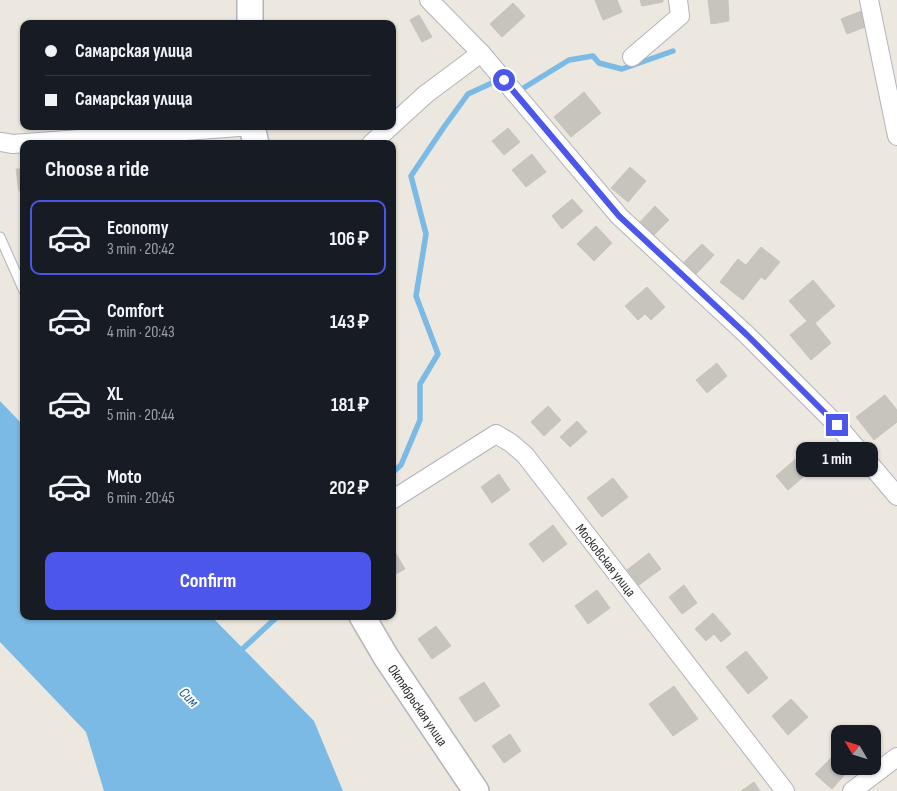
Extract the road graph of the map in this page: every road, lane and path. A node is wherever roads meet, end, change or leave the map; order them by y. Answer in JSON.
{"nodes":[{"id":1,"x":250,"y":0,"type":"edge"},
{"id":2,"x":429,"y":0,"type":"edge"},
{"id":3,"x":678,"y":0,"type":"edge"},
{"id":4,"x":869,"y":0,"type":"edge"},
{"id":5,"x":250,"y":20,"type":"edge"},
{"id":6,"x":481,"y":53,"type":"junction"},
{"id":7,"x":632,"y":57,"type":"dead end"},
{"id":8,"x":396,"y":122,"type":"edge"},
{"id":9,"x":199,"y":130,"type":"edge"},
{"id":10,"x":388,"y":130,"type":"edge"},
{"id":11,"x":897,"y":136,"type":"edge"},
{"id":12,"x":66,"y":140,"type":"edge"},
{"id":13,"x":376,"y":140,"type":"edge"},
{"id":14,"x":0,"y":142,"type":"edge"},
{"id":15,"x":20,"y":143,"type":"edge"},
{"id":16,"x":0,"y":237,"type":"edge"},
{"id":17,"x":20,"y":282,"type":"edge"},
{"id":18,"x":897,"y":496,"type":"edge"},
{"id":19,"x":396,"y":497,"type":"edge"},
{"id":20,"x":364,"y":620,"type":"edge"},
{"id":21,"x":897,"y":757,"type":"edge"},
{"id":22,"x":476,"y":791,"type":"edge"},
{"id":23,"x":785,"y":791,"type":"edge"},
{"id":24,"x":852,"y":791,"type":"edge"}],
"edges":[{"from":1,"to":5,"type":"main road"},
{"from":2,"to":6,"type":"street"},
{"from":3,"to":7,"type":"street"},
{"from":4,"to":11,"type":"street"},
{"from":6,"to":8,"type":"street"},
{"from":6,"to":18,"type":"street"},
{"from":9,"to":12,"type":"street"},
{"from":10,"to":13,"type":"street"},
{"from":14,"to":15,"type":"street"},
{"from":16,"to":17,"type":"lane"},
{"from":19,"to":23,"type":"street","name":"Московская улица"},
{"from":20,"to":22,"type":"main road","name":"Октябрьская улица"},
{"from":21,"to":24,"type":"street"}]}
